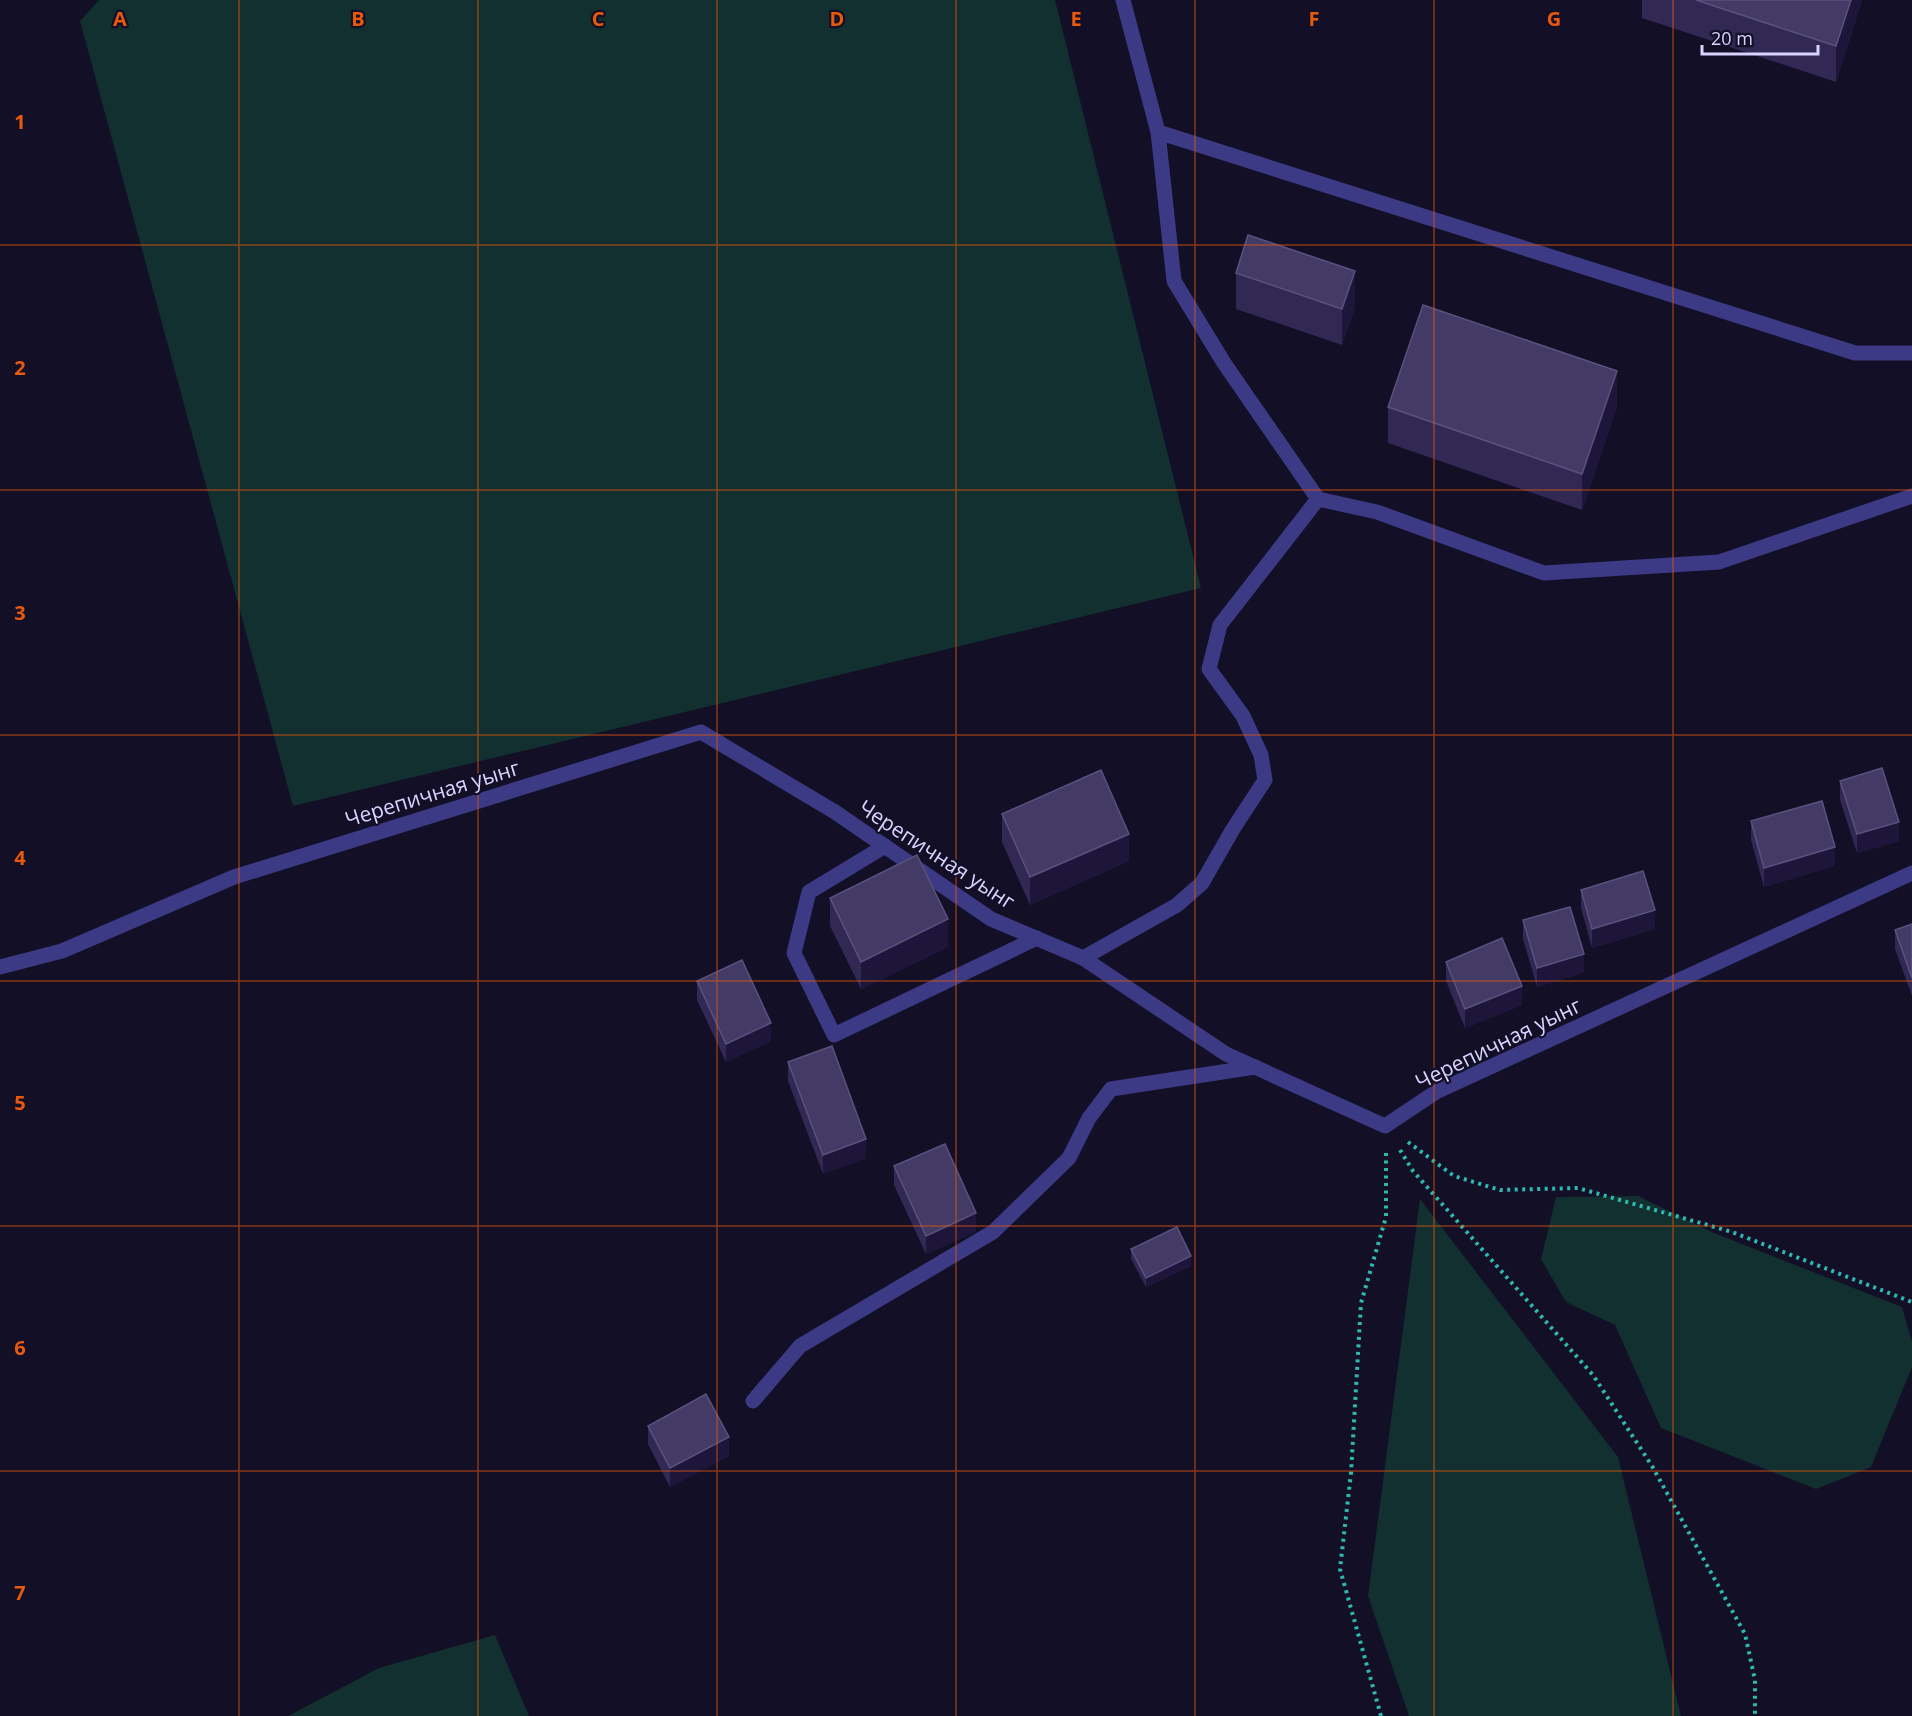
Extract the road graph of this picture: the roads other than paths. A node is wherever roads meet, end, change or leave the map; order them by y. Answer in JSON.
{"nodes":[{"id":1,"x":1123,"y":0,"type":"edge"},
{"id":2,"x":1158,"y":132,"type":"junction"},
{"id":3,"x":1912,"y":353,"type":"edge"},
{"id":4,"x":1912,"y":496,"type":"edge"},
{"id":5,"x":1318,"y":499,"type":"junction"},
{"id":6,"x":885,"y":846,"type":"junction"},
{"id":7,"x":1912,"y":873,"type":"edge"},
{"id":8,"x":1037,"y":938,"type":"junction"},
{"id":9,"x":1083,"y":958,"type":"junction"},
{"id":10,"x":0,"y":967,"type":"edge"},
{"id":11,"x":1255,"y":1067,"type":"junction"},
{"id":12,"x":753,"y":1401,"type":"dead end"}],
"edges":[{"from":1,"to":2,"type":"street"},
{"from":2,"to":3,"type":"street"},
{"from":2,"to":5,"type":"street"},
{"from":4,"to":5,"type":"street"},
{"from":5,"to":9,"type":"street"},
{"from":6,"to":8,"type":"street","name":"Черепичная уынг"},
{"from":6,"to":8,"type":"street"},
{"from":6,"to":10,"type":"street","name":"Черепичная уынг"},
{"from":7,"to":11,"type":"street","name":"Черепичная уынг"},
{"from":8,"to":9,"type":"street","name":"Черепичная уынг"},
{"from":9,"to":11,"type":"street","name":"Черепичная уынг"},
{"from":11,"to":12,"type":"street"}]}
